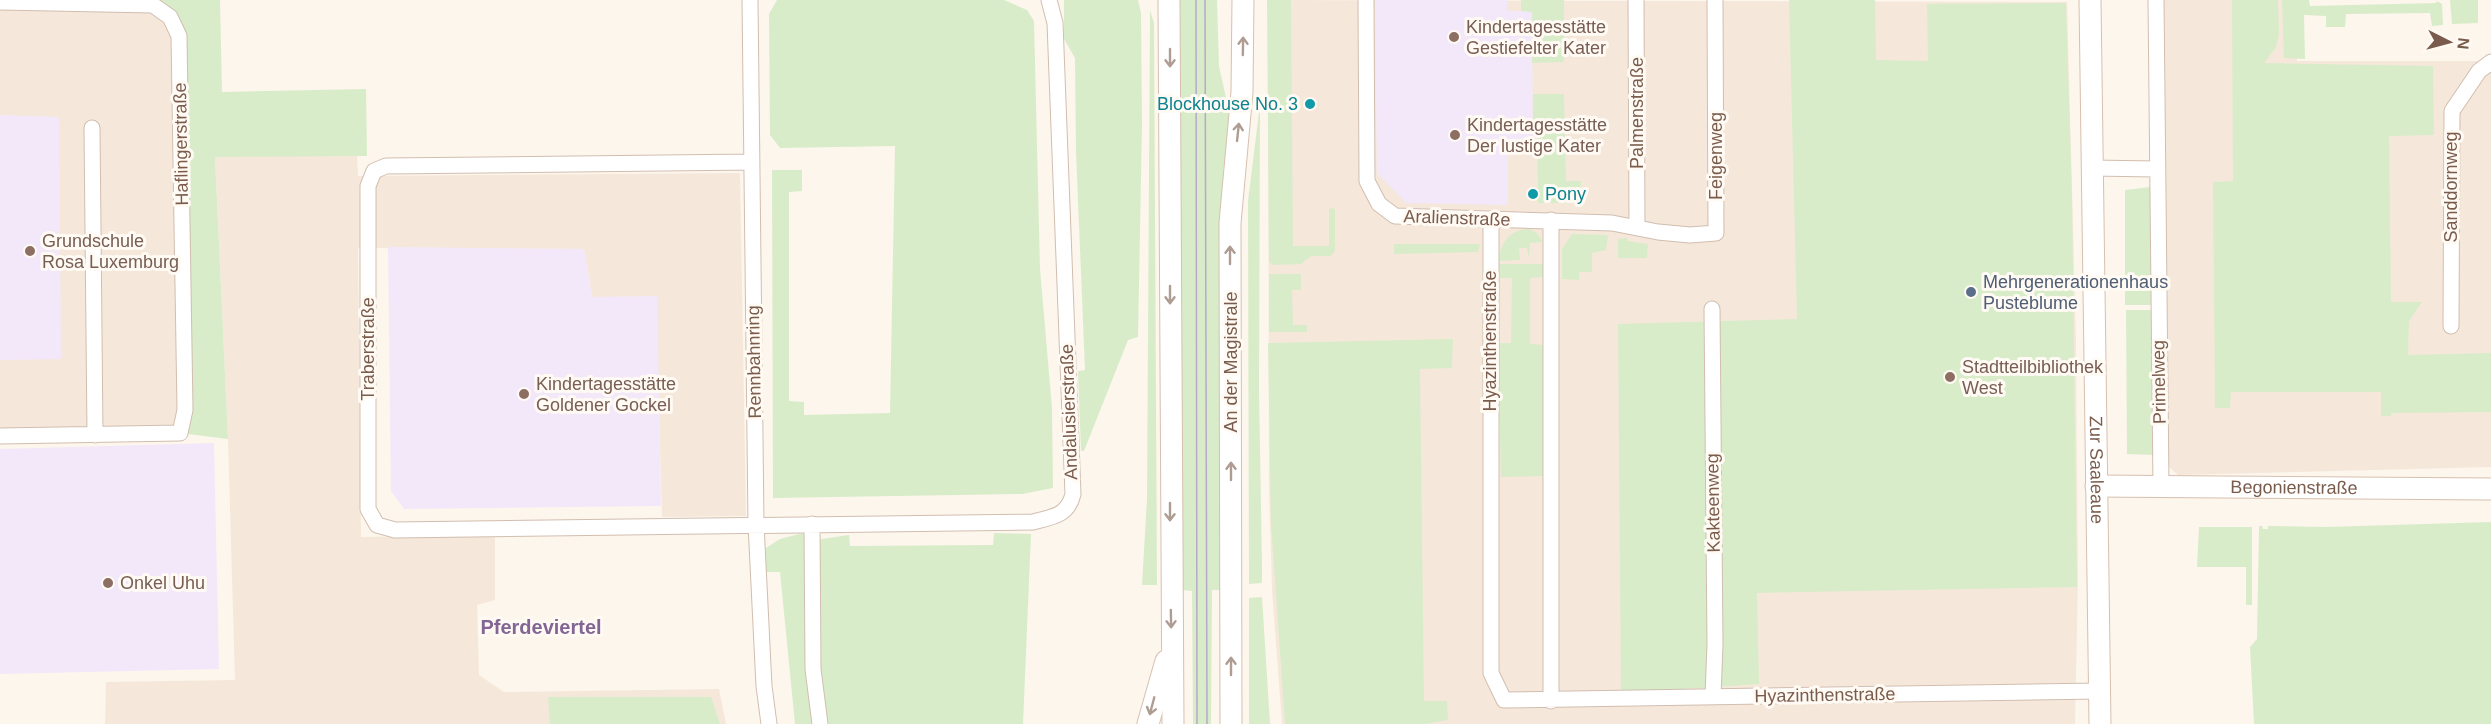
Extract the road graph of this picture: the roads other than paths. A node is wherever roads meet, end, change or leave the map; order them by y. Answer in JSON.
{"nodes":[{"id":1,"x":750,"y":0,"type":"edge"},
{"id":2,"x":1049,"y":0,"type":"edge"},
{"id":3,"x":1169,"y":0,"type":"edge"},
{"id":4,"x":1243,"y":0,"type":"edge"},
{"id":5,"x":1366,"y":0,"type":"edge"},
{"id":6,"x":1636,"y":0,"type":"edge"},
{"id":7,"x":1716,"y":0,"type":"edge"},
{"id":8,"x":2090,"y":0,"type":"edge"},
{"id":9,"x":2156,"y":0,"type":"edge"},
{"id":10,"x":0,"y":2,"type":"edge"},
{"id":11,"x":2491,"y":62,"type":"edge"},
{"id":12,"x":92,"y":128,"type":"dead end"},
{"id":13,"x":752,"y":162,"type":"junction"},
{"id":14,"x":2092,"y":168,"type":"junction"},
{"id":15,"x":2156,"y":169,"type":"junction"},
{"id":16,"x":1491,"y":219,"type":"junction"},
{"id":17,"x":1551,"y":220,"type":"junction"},
{"id":18,"x":1637,"y":226,"type":"junction"},
{"id":19,"x":1712,"y":309,"type":"dead end"},
{"id":20,"x":2451,"y":326,"type":"dead end"},
{"id":21,"x":95,"y":435,"type":"junction"},
{"id":22,"x":0,"y":436,"type":"edge"},
{"id":23,"x":2096,"y":486,"type":"junction"},
{"id":24,"x":2161,"y":487,"type":"junction"},
{"id":25,"x":2491,"y":489,"type":"edge"},
{"id":26,"x":756,"y":524,"type":"junction"},
{"id":27,"x":812,"y":524,"type":"junction"},
{"id":28,"x":1171,"y":649,"type":"junction"},
{"id":29,"x":2099,"y":691,"type":"junction"},
{"id":30,"x":1713,"y":696,"type":"junction"},
{"id":31,"x":1551,"y":701,"type":"junction"},
{"id":32,"x":770,"y":724,"type":"edge"},
{"id":33,"x":820,"y":724,"type":"edge"},
{"id":34,"x":1148,"y":724,"type":"edge"},
{"id":35,"x":1173,"y":724,"type":"edge"},
{"id":36,"x":1231,"y":724,"type":"edge"},
{"id":37,"x":2100,"y":724,"type":"edge"}],
"edges":[{"from":1,"to":13,"type":"street","name":"Rennbahnring"},
{"from":2,"to":27,"type":"street","name":"Andalusierstraße"},
{"from":3,"to":28,"type":"main road","one_way":true},
{"from":36,"to":4,"type":"main road","name":"An der Magistrale","one_way":true},
{"from":5,"to":16,"type":"street","name":"Aralienstraße"},
{"from":6,"to":18,"type":"street","name":"Palmenstraße"},
{"from":7,"to":18,"type":"street","name":"Feigenweg"},
{"from":8,"to":14,"type":"main road","name":"Zur Saaleaue"},
{"from":9,"to":15,"type":"street","name":"Primelweg"},
{"from":10,"to":21,"type":"street","name":"Haflingerstraße"},
{"from":11,"to":20,"type":"street","name":"Sanddornweg"},
{"from":12,"to":21,"type":"street"},
{"from":13,"to":26,"type":"street","name":"Rennbahnring"},
{"from":13,"to":26,"type":"street","name":"Traberstraße"},
{"from":14,"to":15,"type":"street"},
{"from":14,"to":23,"type":"main road","name":"Zur Saaleaue"},
{"from":15,"to":24,"type":"street","name":"Primelweg"},
{"from":16,"to":17,"type":"street","name":"Aralienstraße"},
{"from":16,"to":31,"type":"street","name":"Hyazinthenstraße"},
{"from":17,"to":18,"type":"street","name":"Aralienstraße"},
{"from":17,"to":31,"type":"street"},
{"from":19,"to":30,"type":"street","name":"Kakteenweg"},
{"from":21,"to":22,"type":"street","name":"Haflingerstraße"},
{"from":23,"to":24,"type":"main road","name":"Begonienstraße"},
{"from":23,"to":29,"type":"main road","name":"Zur Saaleaue"},
{"from":24,"to":25,"type":"main road","name":"Begonienstraße"},
{"from":26,"to":27,"type":"street","name":"Andalusierstraße"},
{"from":26,"to":32,"type":"street","name":"Rennbahnring"},
{"from":27,"to":33,"type":"street"},
{"from":28,"to":34,"type":"main road","one_way":true},
{"from":28,"to":35,"type":"main road"},
{"from":29,"to":30,"type":"street","name":"Hyazinthenstraße"},
{"from":29,"to":37,"type":"main road","name":"Zur Saaleaue"},
{"from":30,"to":31,"type":"street","name":"Hyazinthenstraße"}]}
